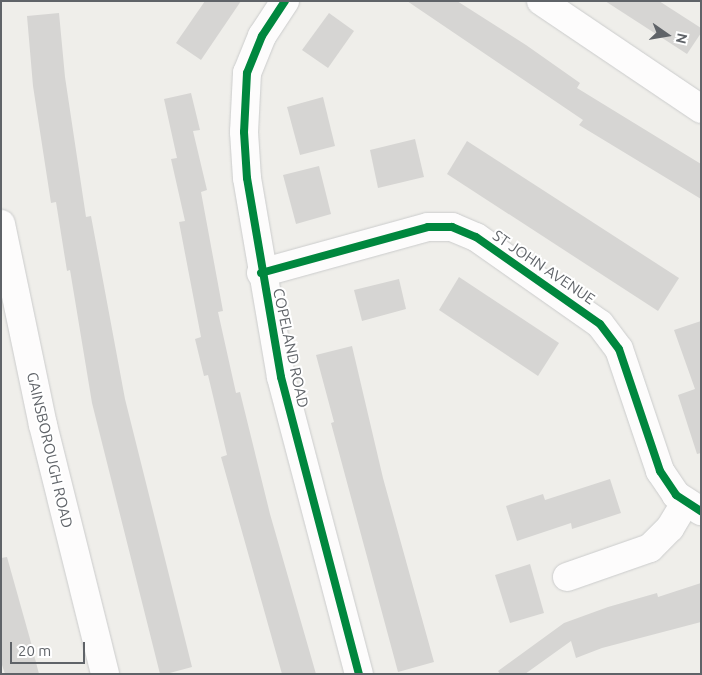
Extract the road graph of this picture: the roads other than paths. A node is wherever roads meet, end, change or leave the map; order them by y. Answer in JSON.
{"nodes":[{"id":1,"x":285,"y":1,"type":"edge"},
{"id":2,"x":541,"y":1,"type":"edge"},
{"id":3,"x":701,"y":109,"type":"edge"},
{"id":4,"x":1,"y":224,"type":"edge"},
{"id":5,"x":261,"y":273,"type":"junction"},
{"id":6,"x":693,"y":507,"type":"edge"},
{"id":7,"x":581,"y":565,"type":"dead end"},
{"id":8,"x":105,"y":674,"type":"edge"},
{"id":9,"x":359,"y":674,"type":"edge"}],
"edges":[{"from":1,"to":5,"type":"street","name":"COPELAND ROAD"},
{"from":2,"to":3,"type":"street"},
{"from":4,"to":8,"type":"street","name":"GAINSBOROUGH ROAD"},
{"from":5,"to":6,"type":"street","name":"ST JOHN AVENUE"},
{"from":5,"to":9,"type":"street","name":"COPELAND ROAD"},
{"from":6,"to":7,"type":"street","name":"ST JOHN AVENUE"}]}
